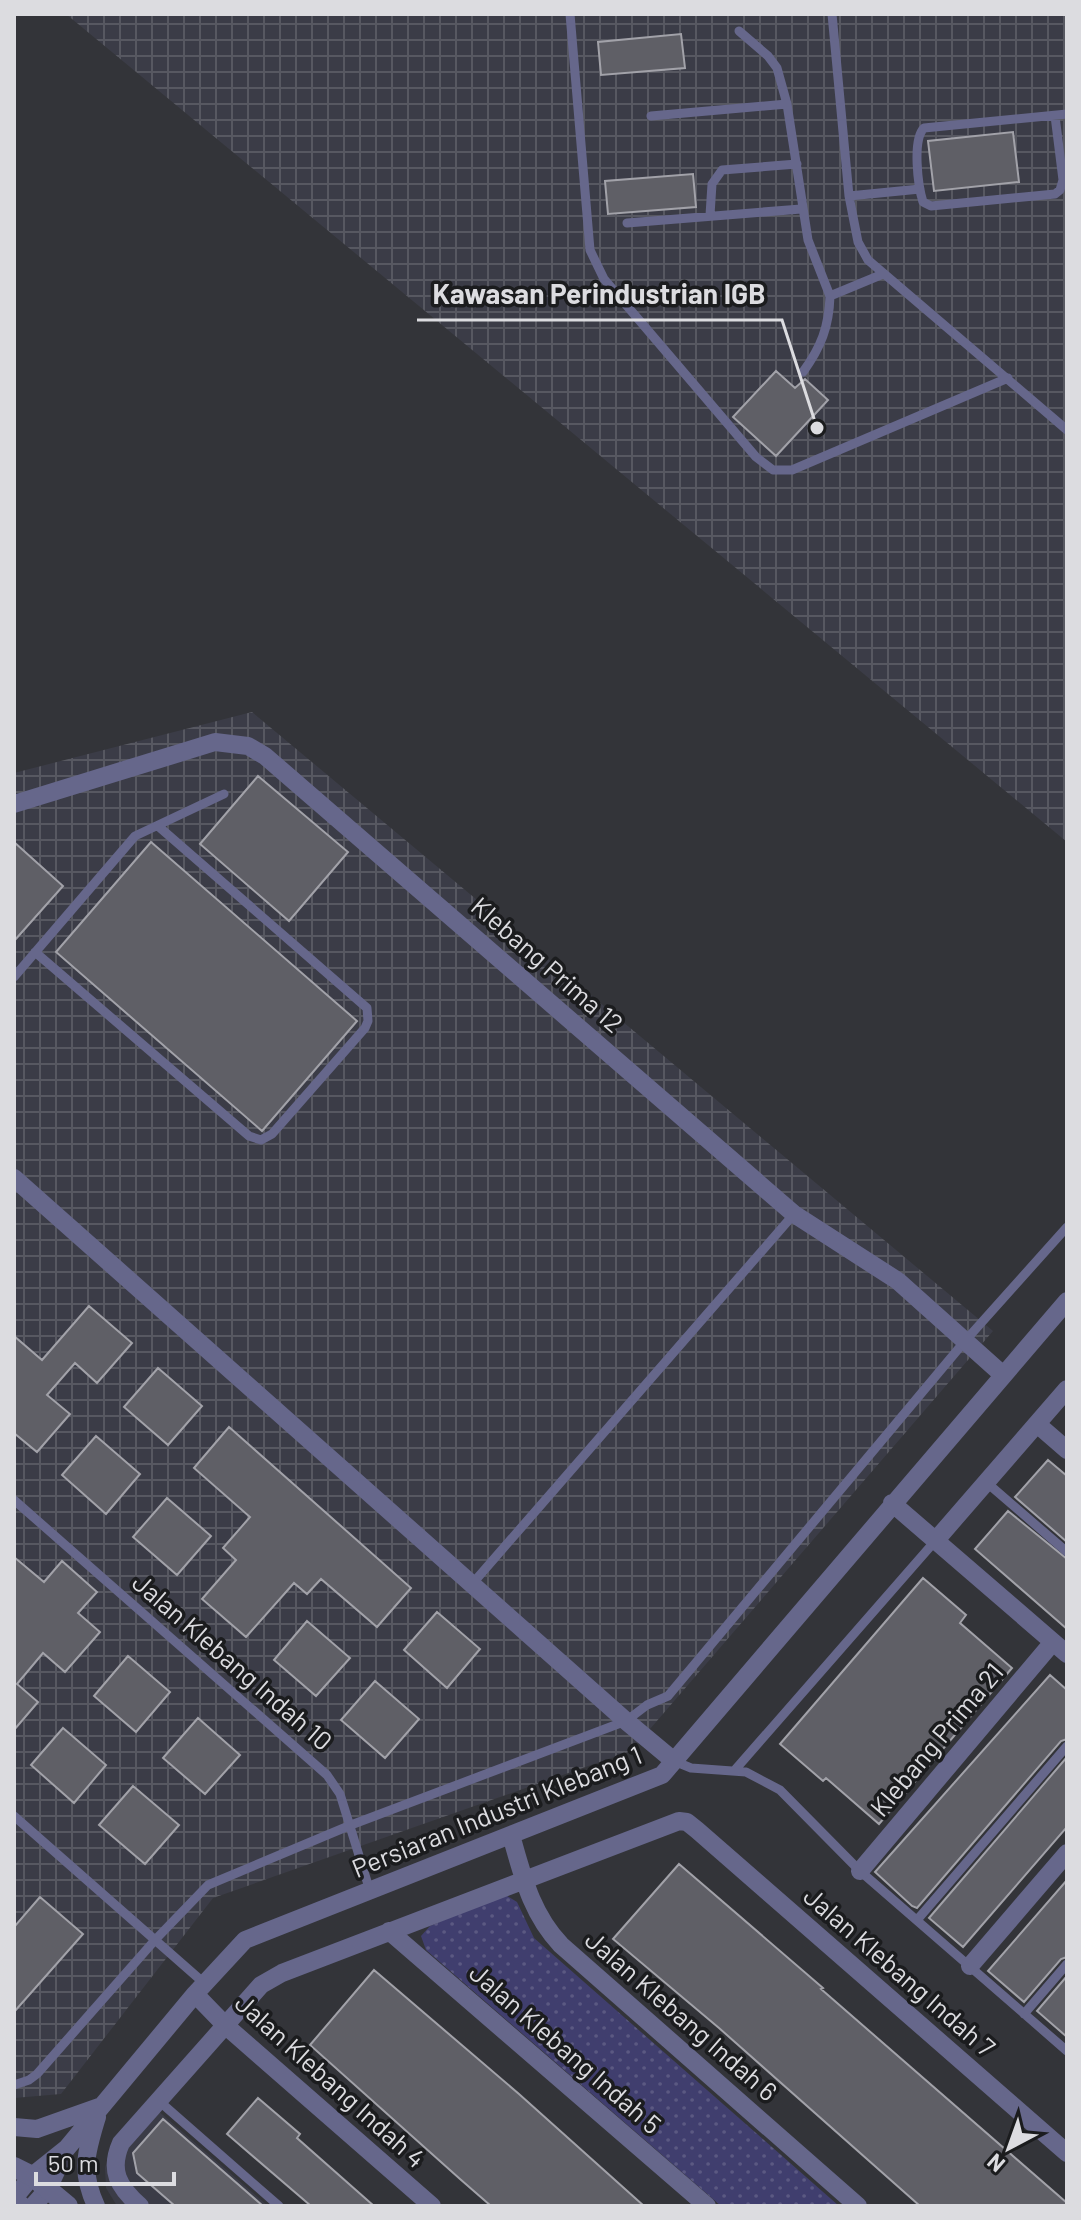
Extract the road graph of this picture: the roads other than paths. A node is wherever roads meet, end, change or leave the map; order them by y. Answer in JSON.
{"nodes":[{"id":1,"x":570,"y":14,"type":"edge"},
{"id":2,"x":832,"y":14,"type":"edge"},
{"id":3,"x":739,"y":31,"type":"dead end"},
{"id":4,"x":787,"y":104,"type":"junction"},
{"id":5,"x":1067,"y":114,"type":"edge"},
{"id":6,"x":651,"y":116,"type":"dead end"},
{"id":7,"x":1055,"y":116,"type":"junction"},
{"id":8,"x":797,"y":164,"type":"junction"},
{"id":9,"x":920,"y":189,"type":"junction"},
{"id":10,"x":849,"y":196,"type":"junction"},
{"id":11,"x":801,"y":209,"type":"junction"},
{"id":12,"x":710,"y":215,"type":"junction"},
{"id":13,"x":627,"y":223,"type":"dead end"},
{"id":14,"x":883,"y":274,"type":"junction"},
{"id":15,"x":830,"y":296,"type":"junction"},
{"id":16,"x":803,"y":372,"type":"dead end"},
{"id":17,"x":1008,"y":378,"type":"junction"},
{"id":18,"x":1067,"y":430,"type":"edge"},
{"id":19,"x":224,"y":794,"type":"dead end"},
{"id":20,"x":14,"y":804,"type":"edge"},
{"id":21,"x":158,"y":826,"type":"junction"},
{"id":22,"x":35,"y":952,"type":"junction"},
{"id":23,"x":14,"y":977,"type":"edge"},
{"id":24,"x":14,"y":1178,"type":"edge"},
{"id":25,"x":794,"y":1214,"type":"junction"},
{"id":26,"x":1067,"y":1227,"type":"edge"},
{"id":27,"x":1067,"y":1301,"type":"edge"},
{"id":28,"x":965,"y":1341,"type":"junction"},
{"id":29,"x":1003,"y":1375,"type":"junction"},
{"id":30,"x":1067,"y":1389,"type":"edge"},
{"id":31,"x":1037,"y":1424,"type":"junction"},
{"id":32,"x":1067,"y":1450,"type":"edge"},
{"id":33,"x":986,"y":1482,"type":"junction"},
{"id":34,"x":14,"y":1500,"type":"edge"},
{"id":35,"x":892,"y":1503,"type":"junction"},
{"id":36,"x":936,"y":1540,"type":"junction"},
{"id":37,"x":1067,"y":1552,"type":"edge"},
{"id":38,"x":473,"y":1583,"type":"junction"},
{"id":39,"x":1060,"y":1648,"type":"edge"},
{"id":40,"x":626,"y":1721,"type":"junction"},
{"id":41,"x":1067,"y":1746,"type":"edge"},
{"id":42,"x":674,"y":1761,"type":"junction"},
{"id":43,"x":734,"y":1771,"type":"junction"},
{"id":44,"x":14,"y":1816,"type":"edge"},
{"id":45,"x":351,"y":1825,"type":"junction"},
{"id":46,"x":511,"y":1835,"type":"junction"},
{"id":47,"x":1067,"y":1853,"type":"edge"},
{"id":48,"x":860,"y":1871,"type":"junction"},
{"id":49,"x":524,"y":1878,"type":"junction"},
{"id":50,"x":370,"y":1891,"type":"junction"},
{"id":51,"x":917,"y":1920,"type":"junction"},
{"id":52,"x":389,"y":1931,"type":"junction"},
{"id":53,"x":155,"y":1940,"type":"junction"},
{"id":54,"x":1067,"y":1964,"type":"edge"},
{"id":55,"x":970,"y":1966,"type":"junction"},
{"id":56,"x":200,"y":1989,"type":"junction"},
{"id":57,"x":1024,"y":2014,"type":"junction"},
{"id":58,"x":226,"y":2026,"type":"junction"},
{"id":59,"x":1067,"y":2051,"type":"edge"},
{"id":60,"x":14,"y":2085,"type":"edge"},
{"id":61,"x":159,"y":2101,"type":"junction"},
{"id":62,"x":100,"y":2107,"type":"junction"},
{"id":63,"x":14,"y":2127,"type":"edge"},
{"id":64,"x":1067,"y":2153,"type":"edge"},
{"id":65,"x":31,"y":2177,"type":"edge"},
{"id":66,"x":14,"y":2199,"type":"edge"},
{"id":67,"x":21,"y":2206,"type":"edge"},
{"id":68,"x":33,"y":2206,"type":"edge"},
{"id":69,"x":68,"y":2206,"type":"edge"},
{"id":70,"x":96,"y":2206,"type":"edge"},
{"id":71,"x":140,"y":2206,"type":"edge"},
{"id":72,"x":279,"y":2206,"type":"edge"},
{"id":73,"x":432,"y":2206,"type":"edge"},
{"id":74,"x":707,"y":2206,"type":"edge"},
{"id":75,"x":858,"y":2206,"type":"edge"}],
"edges":[{"from":1,"to":17,"type":"lane"},
{"from":2,"to":10,"type":"lane"},
{"from":3,"to":4,"type":"lane"},
{"from":4,"to":6,"type":"lane"},
{"from":4,"to":8,"type":"lane"},
{"from":5,"to":7,"type":"lane"},
{"from":7,"to":9,"type":"lane"},
{"from":7,"to":9,"type":"lane"},
{"from":8,"to":11,"type":"lane"},
{"from":8,"to":12,"type":"lane"},
{"from":9,"to":10,"type":"lane"},
{"from":10,"to":14,"type":"lane"},
{"from":11,"to":12,"type":"lane"},
{"from":11,"to":15,"type":"lane"},
{"from":12,"to":13,"type":"lane"},
{"from":14,"to":15,"type":"lane"},
{"from":14,"to":17,"type":"lane"},
{"from":15,"to":16,"type":"lane"},
{"from":17,"to":18,"type":"lane"},
{"from":19,"to":21,"type":"lane"},
{"from":20,"to":25,"type":"street","name":"Klebang Prima 12"},
{"from":21,"to":22,"type":"lane"},
{"from":21,"to":22,"type":"lane"},
{"from":22,"to":23,"type":"lane"},
{"from":24,"to":38,"type":"street"},
{"from":25,"to":28,"type":"street","name":"Klebang Prima 12"},
{"from":25,"to":38,"type":"lane"},
{"from":26,"to":28,"type":"lane"},
{"from":27,"to":29,"type":"street","name":"Persiaran Industri Klebang 1"},
{"from":28,"to":29,"type":"street","name":"Klebang Prima 12"},
{"from":28,"to":40,"type":"lane"},
{"from":29,"to":35,"type":"street","name":"Persiaran Industri Klebang 1"},
{"from":30,"to":31,"type":"street"},
{"from":31,"to":32,"type":"street"},
{"from":31,"to":33,"type":"street"},
{"from":33,"to":36,"type":"street"},
{"from":33,"to":37,"type":"lane"},
{"from":34,"to":45,"type":"lane","name":"Jalan Klebang Indah 10"},
{"from":35,"to":36,"type":"street"},
{"from":35,"to":42,"type":"street","name":"Persiaran Industri Klebang 1"},
{"from":36,"to":39,"type":"street"},
{"from":36,"to":43,"type":"lane"},
{"from":38,"to":40,"type":"street"},
{"from":39,"to":48,"type":"street","name":"Klebang Prima 21"},
{"from":40,"to":42,"type":"street"},
{"from":40,"to":45,"type":"lane"},
{"from":41,"to":51,"type":"lane"},
{"from":42,"to":43,"type":"lane"},
{"from":42,"to":46,"type":"street","name":"Persiaran Industri Klebang 1"},
{"from":43,"to":48,"type":"lane"},
{"from":44,"to":53,"type":"lane"},
{"from":45,"to":50,"type":"lane","name":"Jalan Klebang Indah 10"},
{"from":45,"to":53,"type":"lane"},
{"from":46,"to":49,"type":"street","name":"Jalan Klebang Indah 6"},
{"from":46,"to":50,"type":"street","name":"Persiaran Industri Klebang 1"},
{"from":47,"to":55,"type":"street"},
{"from":48,"to":51,"type":"lane"},
{"from":49,"to":52,"type":"street"},
{"from":49,"to":64,"type":"street","name":"Jalan Klebang Indah 7"},
{"from":49,"to":75,"type":"street","name":"Jalan Klebang Indah 6"},
{"from":50,"to":56,"type":"street","name":"Persiaran Industri Klebang 1"},
{"from":51,"to":55,"type":"lane"},
{"from":52,"to":58,"type":"street"},
{"from":52,"to":74,"type":"street","name":"Jalan Klebang Indah 5"},
{"from":53,"to":56,"type":"lane"},
{"from":53,"to":60,"type":"lane"},
{"from":54,"to":57,"type":"lane"},
{"from":55,"to":57,"type":"lane"},
{"from":56,"to":58,"type":"street","name":"Jalan Klebang Indah 4"},
{"from":56,"to":62,"type":"street","name":"Persiaran Industri Klebang 1"},
{"from":57,"to":59,"type":"lane"},
{"from":58,"to":61,"type":"street"},
{"from":58,"to":73,"type":"street","name":"Jalan Klebang Indah 4"},
{"from":61,"to":71,"type":"street"},
{"from":61,"to":72,"type":"lane"},
{"from":62,"to":63,"type":"street"},
{"from":62,"to":65,"type":"street","name":"Persiaran Industri Klebang 1"},
{"from":62,"to":70,"type":"street"},
{"from":65,"to":66,"type":"street"},
{"from":65,"to":68,"type":"street"},
{"from":65,"to":69,"type":"street"},
{"from":66,"to":67,"type":"street"}]}
